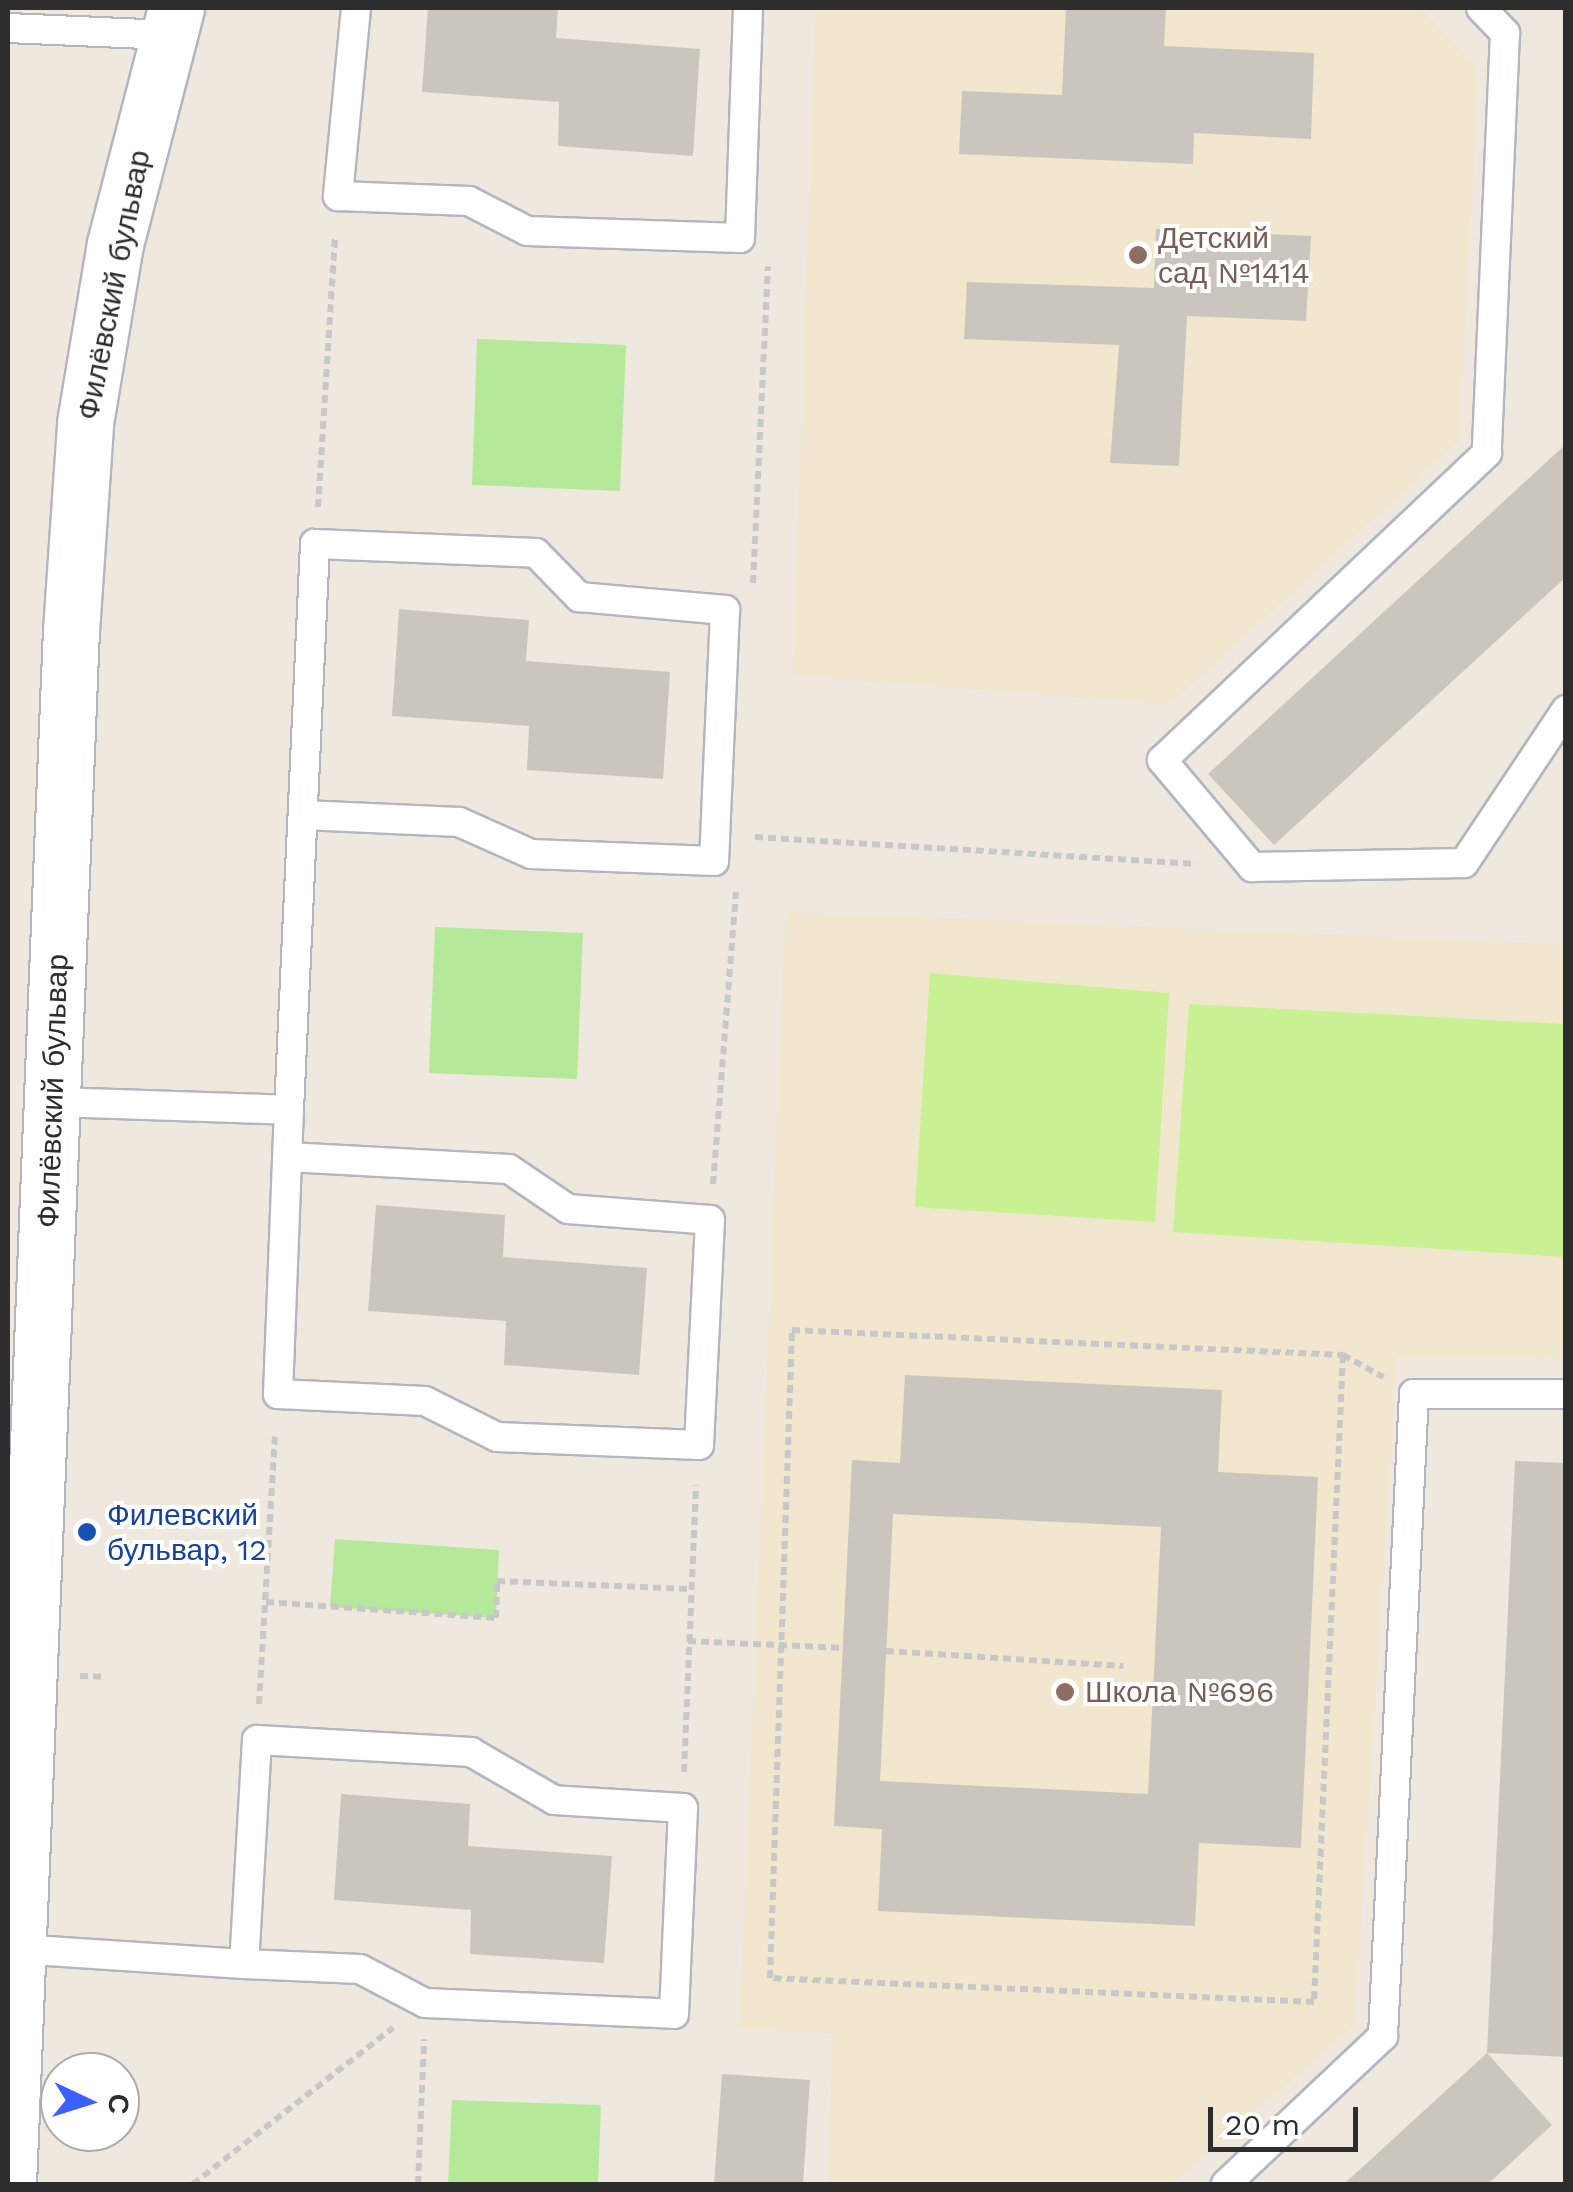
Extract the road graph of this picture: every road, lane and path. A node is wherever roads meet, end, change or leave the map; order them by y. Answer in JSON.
{"nodes":[{"id":1,"x":356,"y":8,"type":"edge"},
{"id":2,"x":748,"y":8,"type":"edge"},
{"id":3,"x":1481,"y":8,"type":"edge"},
{"id":4,"x":173,"y":21,"type":"edge"},
{"id":5,"x":8,"y":28,"type":"edge"},
{"id":6,"x":338,"y":196,"type":"junction"},
{"id":7,"x":768,"y":264,"type":"dead end"},
{"id":8,"x":315,"y":544,"type":"junction"},
{"id":9,"x":752,"y":599,"type":"dead end"},
{"id":10,"x":1566,"y":710,"type":"edge"},
{"id":11,"x":303,"y":815,"type":"junction"},
{"id":12,"x":740,"y":836,"type":"dead end"},
{"id":13,"x":1252,"y":868,"type":"junction"},
{"id":14,"x":738,"y":874,"type":"dead end"},
{"id":15,"x":54,"y":1102,"type":"junction"},
{"id":16,"x":289,"y":1110,"type":"junction"},
{"id":17,"x":288,"y":1157,"type":"junction"},
{"id":18,"x":710,"y":1220,"type":"junction"},
{"id":19,"x":1344,"y":1354,"type":"junction"},
{"id":20,"x":278,"y":1394,"type":"junction"},
{"id":21,"x":1414,"y":1394,"type":"junction"},
{"id":22,"x":1566,"y":1394,"type":"edge"},
{"id":23,"x":699,"y":1446,"type":"junction"},
{"id":24,"x":22,"y":1476,"type":"edge"},
{"id":25,"x":690,"y":1589,"type":"junction"},
{"id":26,"x":266,"y":1602,"type":"junction"},
{"id":27,"x":688,"y":1641,"type":"junction"},
{"id":28,"x":780,"y":1644,"type":"junction"},
{"id":29,"x":843,"y":1648,"type":"dead end"},
{"id":30,"x":886,"y":1651,"type":"dead end"},
{"id":31,"x":1124,"y":1666,"type":"dead end"},
{"id":32,"x":257,"y":1740,"type":"junction"},
{"id":33,"x":684,"y":1808,"type":"junction"},
{"id":34,"x":18,"y":1949,"type":"junction"},
{"id":35,"x":244,"y":1964,"type":"junction"},
{"id":36,"x":425,"y":2003,"type":"junction"},
{"id":37,"x":8,"y":2184,"type":"edge"},
{"id":38,"x":193,"y":2184,"type":"edge"},
{"id":39,"x":418,"y":2184,"type":"edge"},
{"id":40,"x":1226,"y":2184,"type":"edge"}],
"edges":[{"from":1,"to":6,"type":"lane"},
{"from":2,"to":6,"type":"lane"},
{"from":3,"to":13,"type":"lane"},
{"from":4,"to":5,"type":"lane"},
{"from":4,"to":15,"type":"street","name":"Филёвский бульвар"},
{"from":6,"to":8,"type":"path"},
{"from":7,"to":9,"type":"path"},
{"from":8,"to":11,"type":"lane"},
{"from":8,"to":11,"type":"lane"},
{"from":10,"to":13,"type":"lane"},
{"from":11,"to":16,"type":"lane"},
{"from":12,"to":13,"type":"path"},
{"from":14,"to":18,"type":"path"},
{"from":15,"to":16,"type":"lane"},
{"from":15,"to":24,"type":"street","name":"Филёвский бульвар"},
{"from":16,"to":17,"type":"lane"},
{"from":17,"to":18,"type":"lane"},
{"from":17,"to":20,"type":"lane"},
{"from":18,"to":23,"type":"lane"},
{"from":19,"to":21,"type":"path"},
{"from":19,"to":28,"type":"path"},
{"from":19,"to":28,"type":"path"},
{"from":20,"to":23,"type":"lane"},
{"from":20,"to":26,"type":"path"},
{"from":21,"to":22,"type":"lane"},
{"from":21,"to":40,"type":"lane"},
{"from":23,"to":25,"type":"path"},
{"from":24,"to":34,"type":"street","name":"Филёвский бульвар"},
{"from":25,"to":26,"type":"path"},
{"from":25,"to":27,"type":"path"},
{"from":26,"to":32,"type":"path"},
{"from":27,"to":28,"type":"path"},
{"from":27,"to":33,"type":"path"},
{"from":28,"to":29,"type":"path"},
{"from":30,"to":31,"type":"path"},
{"from":32,"to":33,"type":"lane"},
{"from":32,"to":35,"type":"lane"},
{"from":33,"to":36,"type":"lane"},
{"from":34,"to":35,"type":"lane"},
{"from":34,"to":37,"type":"street","name":"Филёвский бульвар"},
{"from":35,"to":36,"type":"lane"},
{"from":36,"to":38,"type":"path"},
{"from":36,"to":39,"type":"path"}]}
